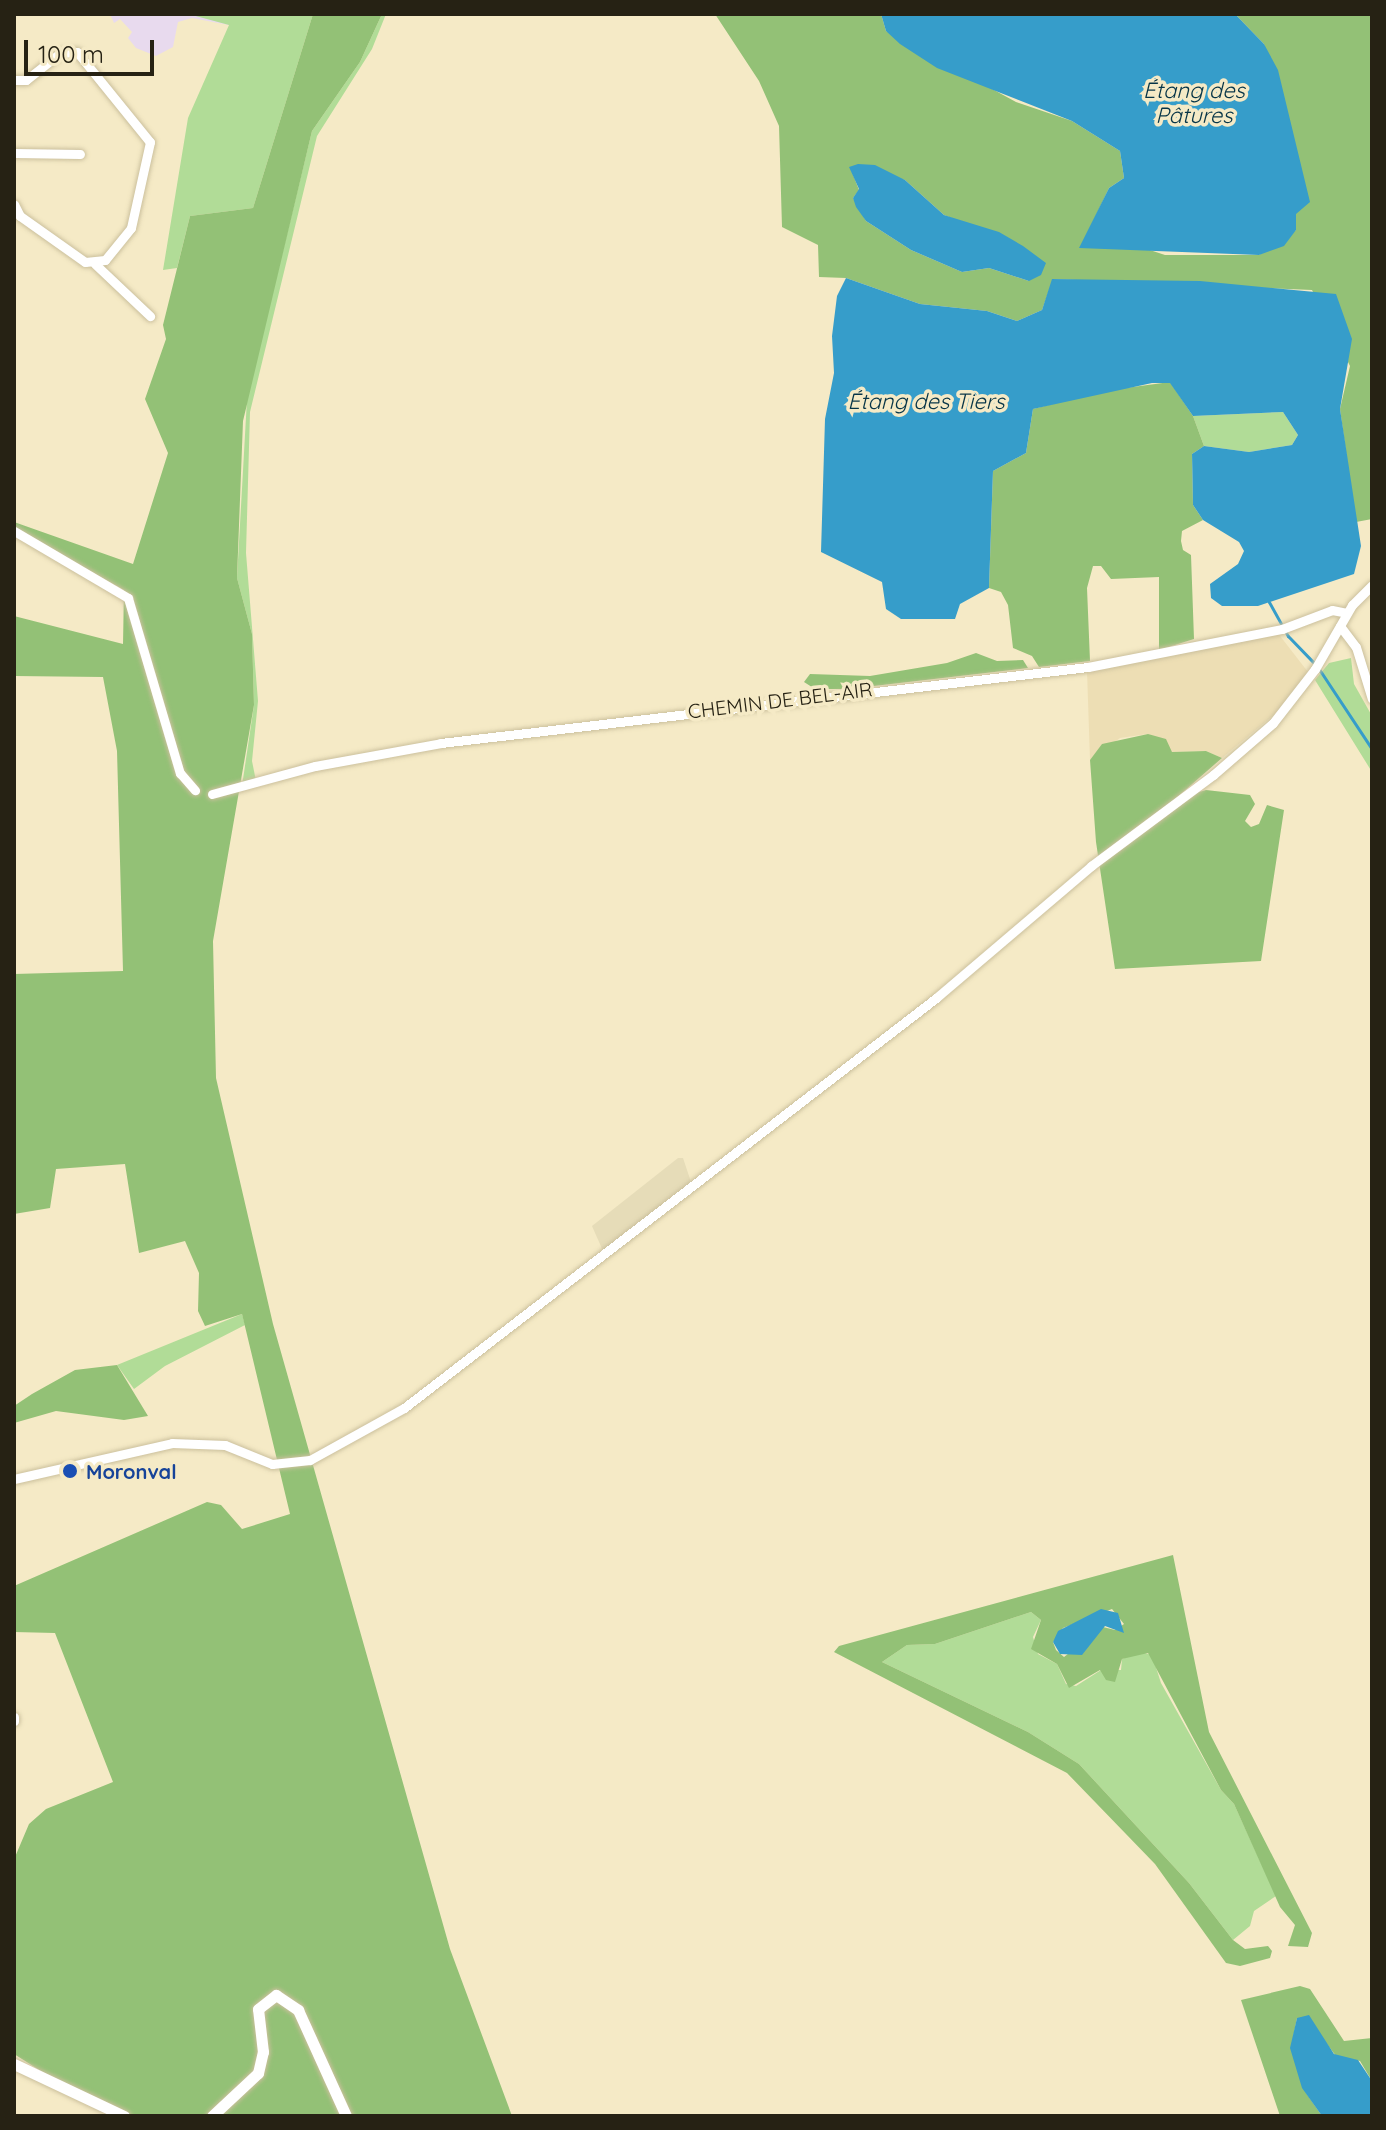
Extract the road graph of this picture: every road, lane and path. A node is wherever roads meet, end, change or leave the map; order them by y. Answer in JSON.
{"nodes":[{"id":1,"x":14,"y":80,"type":"edge"},
{"id":2,"x":14,"y":153,"type":"edge"},
{"id":3,"x":80,"y":154,"type":"dead end"},
{"id":4,"x":14,"y":204,"type":"edge"},
{"id":5,"x":100,"y":262,"type":"junction"},
{"id":6,"x":150,"y":316,"type":"dead end"},
{"id":7,"x":14,"y":531,"type":"edge"},
{"id":8,"x":1372,"y":588,"type":"edge"},
{"id":9,"x":1347,"y":613,"type":"junction"},
{"id":10,"x":1340,"y":626,"type":"junction"},
{"id":11,"x":1372,"y":699,"type":"edge"},
{"id":12,"x":195,"y":790,"type":"dead end"},
{"id":13,"x":212,"y":794,"type":"dead end"},
{"id":14,"x":14,"y":1479,"type":"edge"},
{"id":15,"x":14,"y":2064,"type":"edge"},
{"id":16,"x":124,"y":2116,"type":"edge"},
{"id":17,"x":212,"y":2116,"type":"edge"},
{"id":18,"x":346,"y":2116,"type":"edge"}],
"edges":[{"from":1,"to":5,"type":"street"},
{"from":2,"to":3,"type":"street"},
{"from":4,"to":5,"type":"street"},
{"from":5,"to":6,"type":"street"},
{"from":7,"to":12,"type":"street"},
{"from":8,"to":9,"type":"street"},
{"from":9,"to":10,"type":"street"},
{"from":9,"to":13,"type":"street","name":"CHEMIN DE BEL-AIR"},
{"from":10,"to":11,"type":"street"},
{"from":10,"to":14,"type":"street"},
{"from":15,"to":16,"type":"main road"},
{"from":17,"to":18,"type":"main road"}]}
